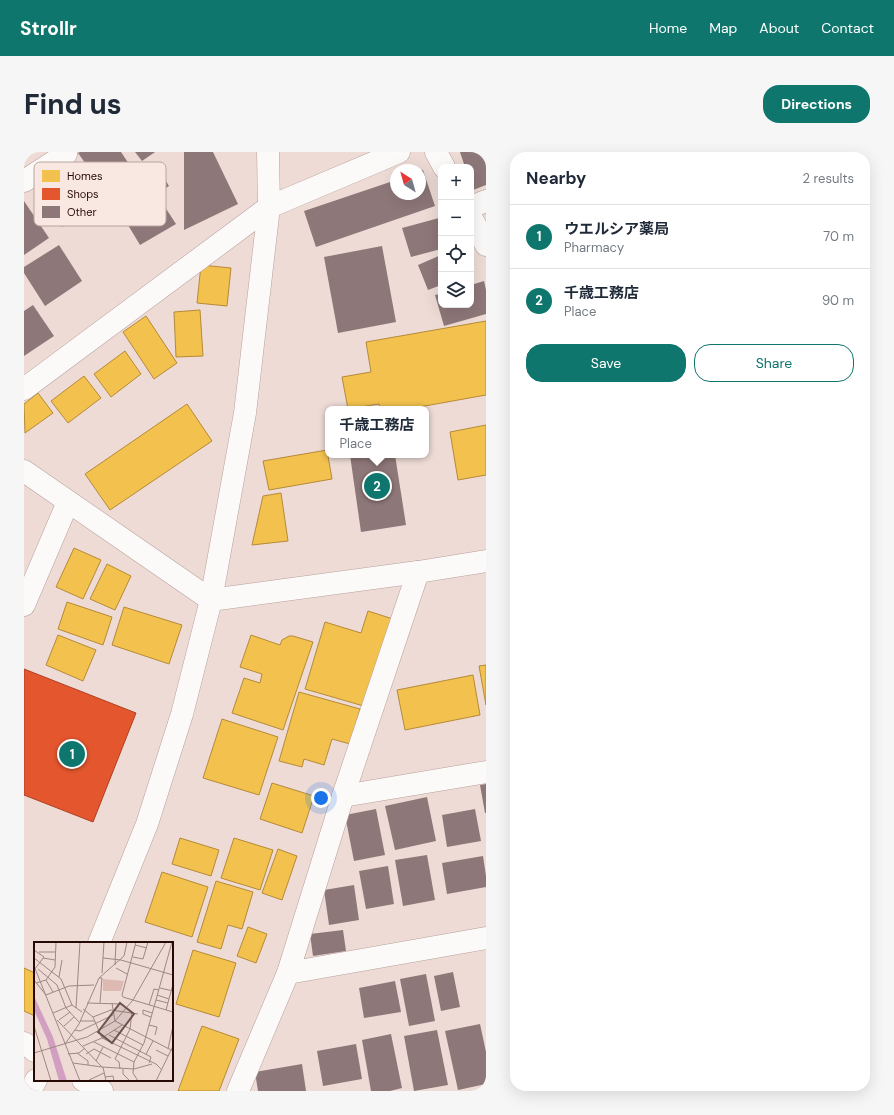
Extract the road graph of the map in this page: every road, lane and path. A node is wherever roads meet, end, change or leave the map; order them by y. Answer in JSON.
{"nodes":[{"id":1,"x":268,"y":152,"type":"edge"},
{"id":2,"x":399,"y":152,"type":"edge"},
{"id":3,"x":436,"y":152,"type":"edge"},
{"id":4,"x":66,"y":154,"type":"dead end"},
{"id":5,"x":54,"y":162,"type":"edge"},
{"id":6,"x":442,"y":164,"type":"edge"},
{"id":7,"x":34,"y":175,"type":"edge"},
{"id":8,"x":24,"y":181,"type":"edge"},
{"id":9,"x":486,"y":201,"type":"edge"},
{"id":10,"x":474,"y":206,"type":"edge"},
{"id":11,"x":270,"y":207,"type":"junction"},
{"id":12,"x":474,"y":223,"type":"edge"},
{"id":13,"x":486,"y":245,"type":"edge"},
{"id":14,"x":24,"y":389,"type":"edge"},
{"id":15,"x":24,"y":471,"type":"edge"},
{"id":16,"x":68,"y":502,"type":"junction"},
{"id":17,"x":486,"y":561,"type":"edge"},
{"id":18,"x":418,"y":572,"type":"junction"},
{"id":19,"x":211,"y":600,"type":"junction"},
{"id":20,"x":24,"y":606,"type":"edge"},
{"id":21,"x":486,"y":772,"type":"edge"},
{"id":22,"x":343,"y":796,"type":"junction"},
{"id":23,"x":486,"y":938,"type":"edge"},
{"id":24,"x":99,"y":942,"type":"edge"},
{"id":25,"x":288,"y":972,"type":"junction"},
{"id":26,"x":24,"y":1043,"type":"edge"},
{"id":27,"x":34,"y":1050,"type":"edge"},
{"id":28,"x":35,"y":1081,"type":"edge"},
{"id":29,"x":85,"y":1081,"type":"edge"},
{"id":30,"x":30,"y":1091,"type":"edge"},
{"id":31,"x":102,"y":1091,"type":"edge"},
{"id":32,"x":238,"y":1091,"type":"edge"}],
"edges":[{"from":1,"to":11,"type":"street"},
{"from":2,"to":11,"type":"street"},
{"from":3,"to":6,"type":"street"},
{"from":4,"to":5,"type":"street"},
{"from":7,"to":8,"type":"street"},
{"from":9,"to":10,"type":"street"},
{"from":11,"to":14,"type":"street"},
{"from":11,"to":19,"type":"street"},
{"from":12,"to":13,"type":"street"},
{"from":15,"to":16,"type":"street"},
{"from":16,"to":19,"type":"street"},
{"from":16,"to":20,"type":"street"},
{"from":17,"to":18,"type":"street"},
{"from":18,"to":19,"type":"street"},
{"from":18,"to":22,"type":"street"},
{"from":19,"to":24,"type":"street"},
{"from":21,"to":22,"type":"street"},
{"from":22,"to":25,"type":"street"},
{"from":23,"to":25,"type":"street"},
{"from":25,"to":32,"type":"street"},
{"from":26,"to":27,"type":"street"},
{"from":28,"to":30,"type":"street"},
{"from":29,"to":31,"type":"street"}]}
